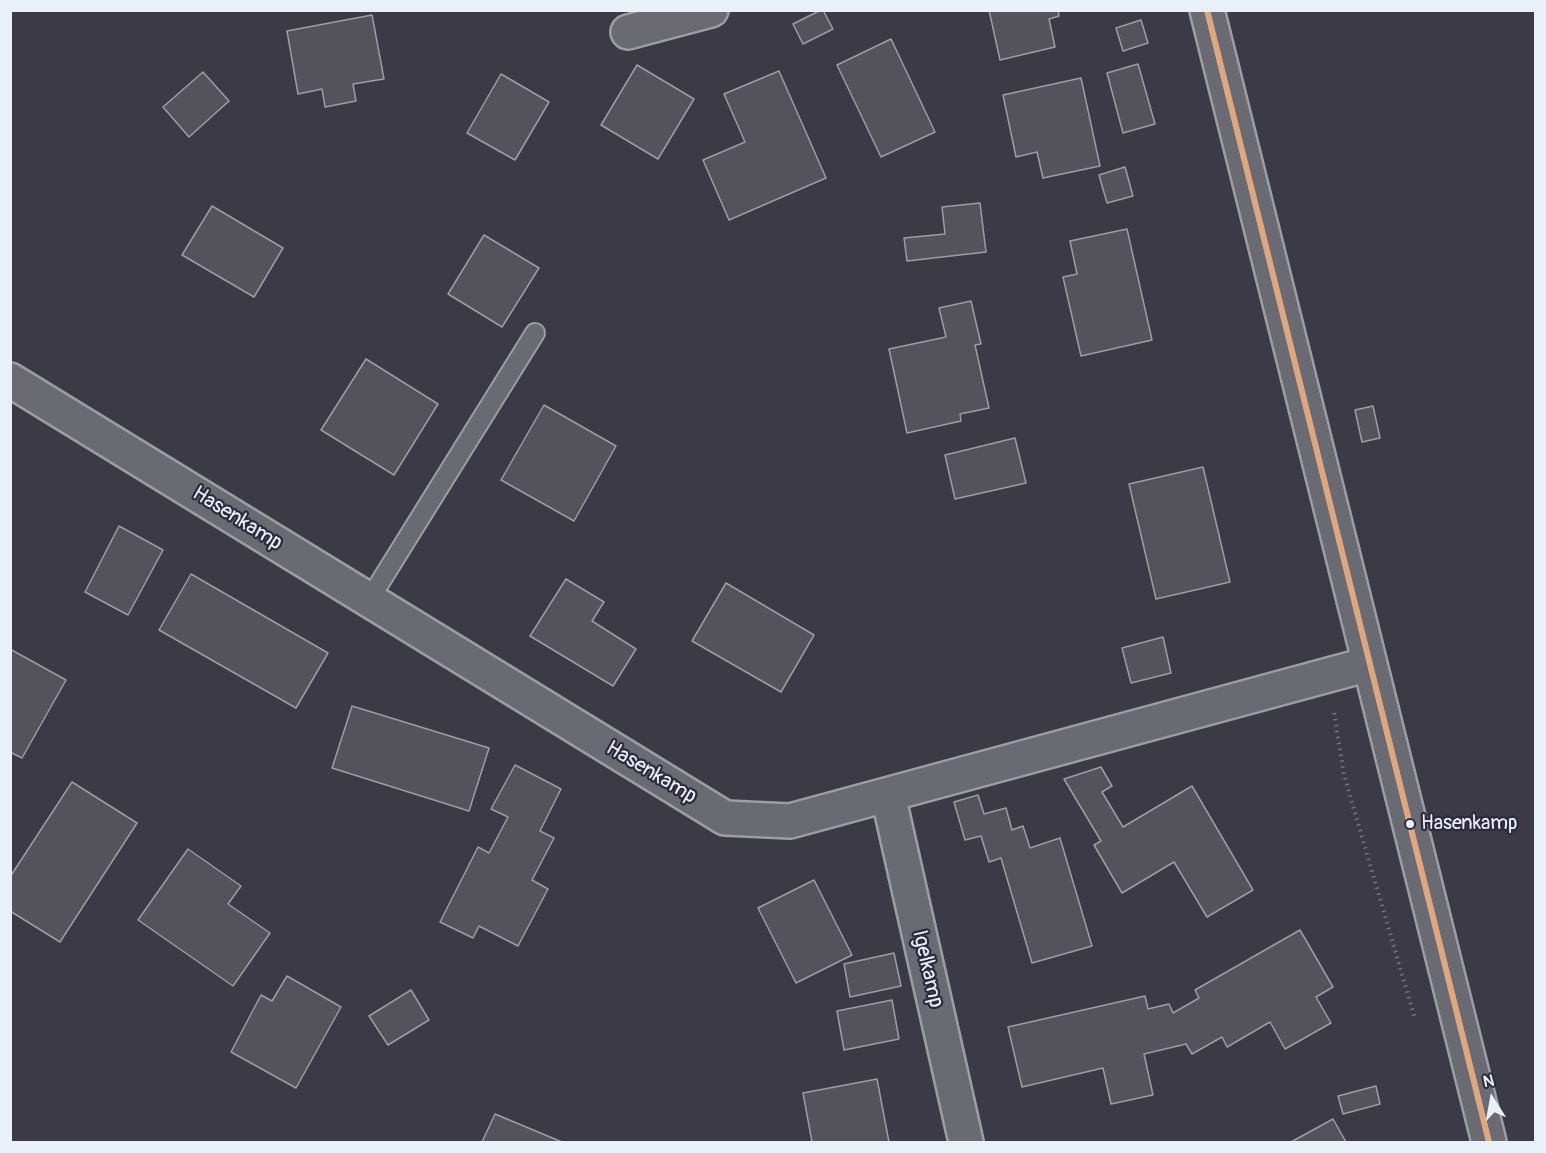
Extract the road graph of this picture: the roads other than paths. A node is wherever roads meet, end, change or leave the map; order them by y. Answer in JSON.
{"nodes":[{"id":1,"x":711,"y":10,"type":"edge"},
{"id":2,"x":1207,"y":10,"type":"edge"},
{"id":3,"x":628,"y":32,"type":"dead end"},
{"id":4,"x":535,"y":333,"type":"dead end"},
{"id":5,"x":10,"y":380,"type":"edge"},
{"id":6,"x":369,"y":600,"type":"junction"},
{"id":7,"x":1369,"y":664,"type":"junction"},
{"id":8,"x":888,"y":795,"type":"junction"},
{"id":9,"x":966,"y":1143,"type":"edge"},
{"id":10,"x":1489,"y":1143,"type":"edge"}],
"edges":[{"from":1,"to":3,"type":"street"},
{"from":2,"to":7,"type":"street"},
{"from":4,"to":6,"type":"lane"},
{"from":5,"to":6,"type":"street","name":"Hasenkamp"},
{"from":6,"to":8,"type":"street","name":"Hasenkamp"},
{"from":7,"to":8,"type":"street","name":"Hasenkamp"},
{"from":7,"to":10,"type":"street"},
{"from":8,"to":9,"type":"street","name":"Igelkamp"}]}
